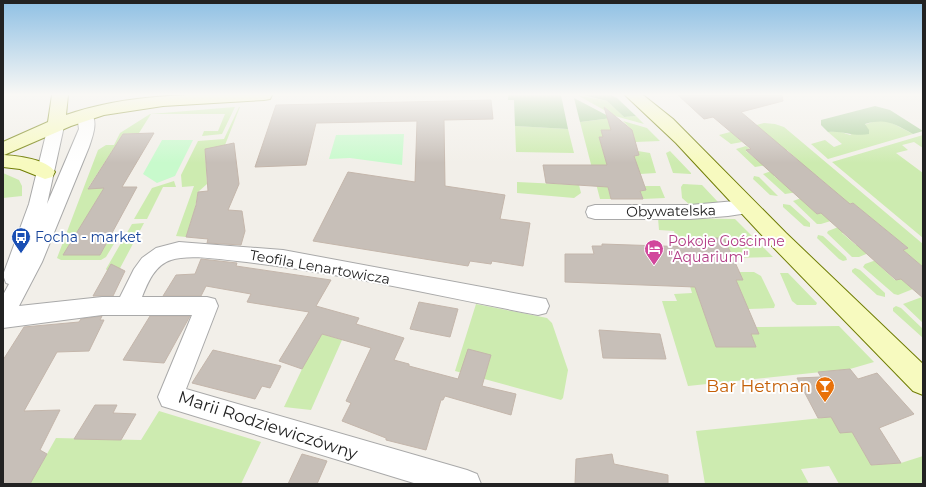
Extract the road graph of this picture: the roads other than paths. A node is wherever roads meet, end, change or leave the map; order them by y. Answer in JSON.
{"nodes":[{"id":1,"x":39,"y":118,"type":"edge"},
{"id":2,"x":47,"y":118,"type":"edge"},
{"id":3,"x":56,"y":118,"type":"edge"},
{"id":4,"x":86,"y":118,"type":"edge"},
{"id":5,"x":659,"y":118,"type":"edge"},
{"id":6,"x":3,"y":132,"type":"edge"},
{"id":7,"x":3,"y":149,"type":"edge"},
{"id":8,"x":3,"y":161,"type":"edge"},
{"id":9,"x":45,"y":172,"type":"junction"},
{"id":10,"x":747,"y":207,"type":"junction"},
{"id":11,"x":595,"y":212,"type":"dead end"},
{"id":12,"x":128,"y":304,"type":"junction"},
{"id":13,"x":538,"y":306,"type":"dead end"},
{"id":14,"x":3,"y":316,"type":"edge"},
{"id":15,"x":923,"y":382,"type":"edge"},
{"id":16,"x":468,"y":484,"type":"edge"}],
"edges":[{"from":1,"to":6,"type":"main road"},
{"from":2,"to":7,"type":"main road"},
{"from":3,"to":9,"type":"street"},
{"from":4,"to":14,"type":"street"},
{"from":5,"to":10,"type":"main road"},
{"from":8,"to":9,"type":"main road"},
{"from":9,"to":14,"type":"street"},
{"from":10,"to":11,"type":"street","name":"Obywatelska"},
{"from":10,"to":15,"type":"main road"},
{"from":12,"to":13,"type":"street","name":"Teofila Lenartowicza"},
{"from":12,"to":14,"type":"street","name":"Marii Rodziewiczówny"},
{"from":12,"to":16,"type":"street","name":"Marii Rodziewiczówny"}]}
